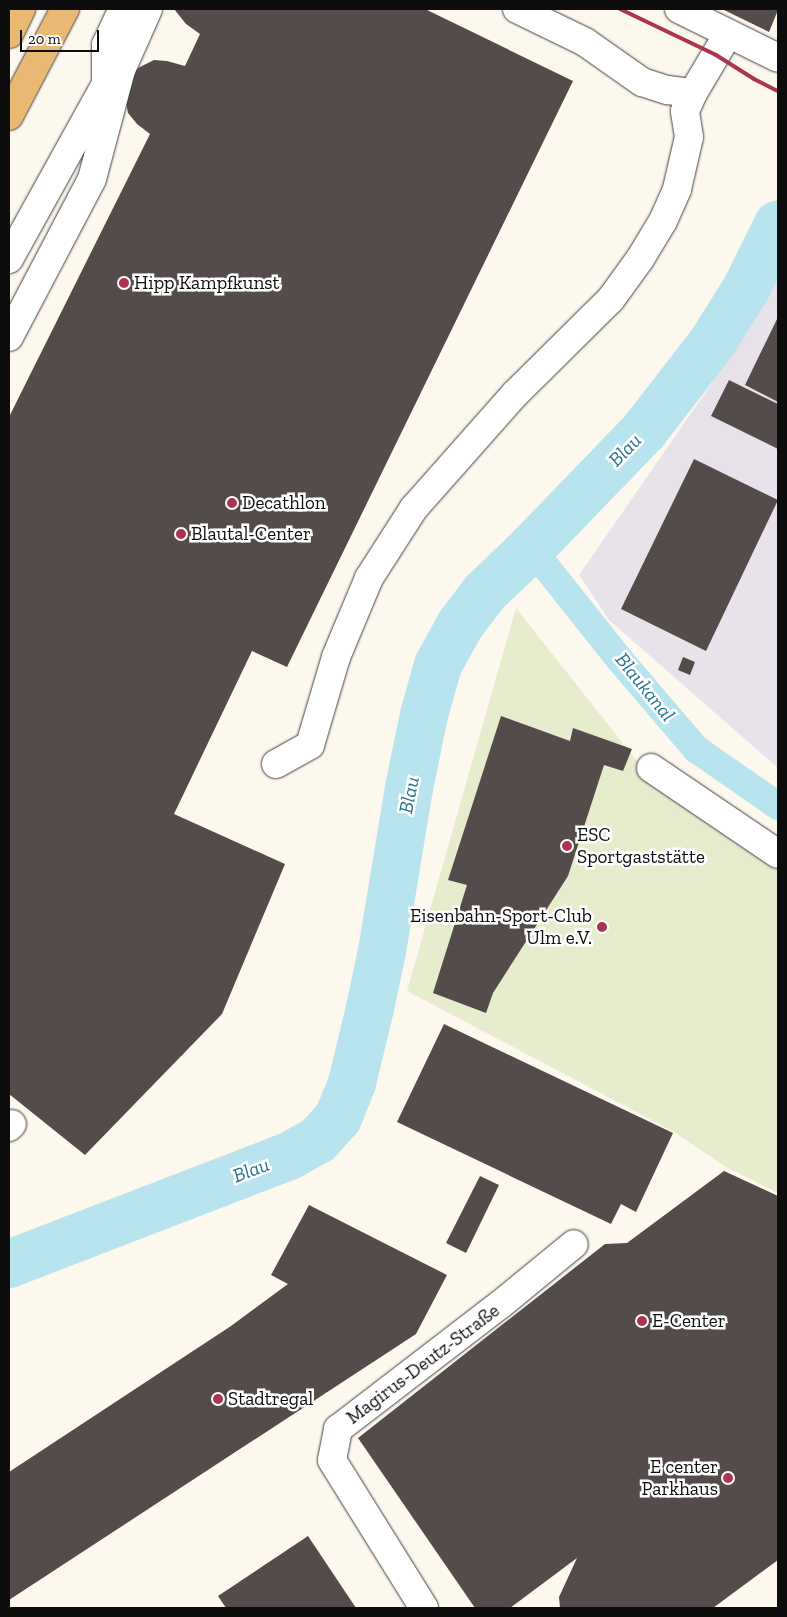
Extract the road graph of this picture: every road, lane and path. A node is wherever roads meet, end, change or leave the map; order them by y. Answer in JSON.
{"nodes":[{"id":1,"x":21,"y":9,"type":"edge"},
{"id":2,"x":65,"y":9,"type":"edge"},
{"id":3,"x":148,"y":9,"type":"edge"},
{"id":4,"x":517,"y":9,"type":"edge"},
{"id":5,"x":679,"y":9,"type":"edge"},
{"id":6,"x":120,"y":22,"type":"edge"},
{"id":7,"x":9,"y":34,"type":"edge"},
{"id":8,"x":728,"y":34,"type":"junction"},
{"id":9,"x":773,"y":55,"type":"edge"},
{"id":10,"x":693,"y":93,"type":"junction"},
{"id":11,"x":9,"y":116,"type":"edge"},
{"id":12,"x":9,"y":259,"type":"edge"},
{"id":13,"x":9,"y":336,"type":"edge"},
{"id":14,"x":276,"y":764,"type":"dead end"},
{"id":15,"x":651,"y":768,"type":"dead end"},
{"id":16,"x":778,"y":854,"type":"edge"},
{"id":17,"x":574,"y":1244,"type":"dead end"},
{"id":18,"x":424,"y":1608,"type":"edge"}],
"edges":[{"from":1,"to":7,"type":"main road"},
{"from":2,"to":11,"type":"main road"},
{"from":3,"to":13,"type":"street"},
{"from":4,"to":10,"type":"street"},
{"from":5,"to":8,"type":"street"},
{"from":6,"to":12,"type":"street"},
{"from":8,"to":9,"type":"street"},
{"from":8,"to":10,"type":"street"},
{"from":10,"to":14,"type":"street"},
{"from":15,"to":16,"type":"street"},
{"from":17,"to":18,"type":"street","name":"Magirus-Deutz-Straße"}]}
